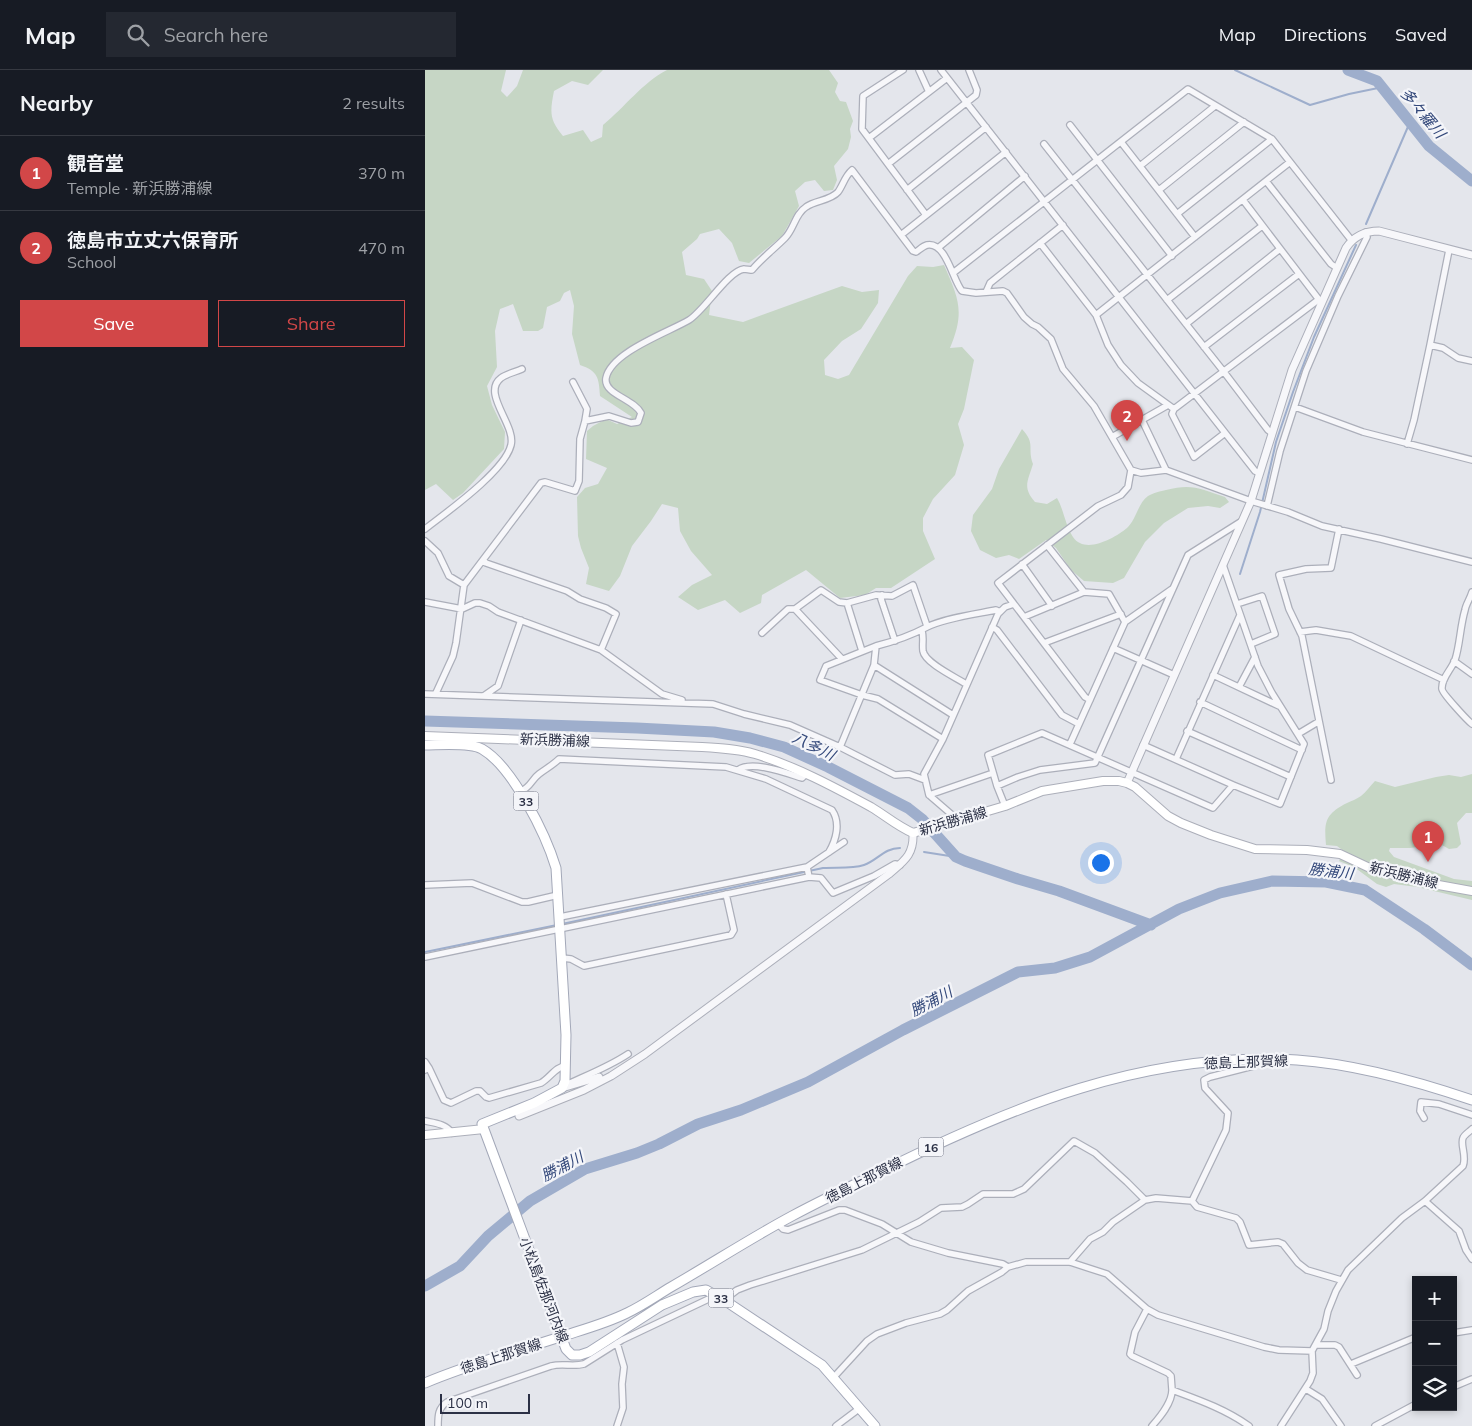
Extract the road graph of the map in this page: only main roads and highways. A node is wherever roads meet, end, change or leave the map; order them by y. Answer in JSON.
{"nodes":[{"id":1,"x":425,"y":736,"type":"edge"},
{"id":2,"x":425,"y":745,"type":"edge"},
{"id":3,"x":1472,"y":891,"type":"edge"},
{"id":4,"x":1472,"y":1100,"type":"edge"},
{"id":5,"x":534,"y":1103,"type":"junction"},
{"id":6,"x":484,"y":1129,"type":"junction"},
{"id":7,"x":425,"y":1135,"type":"edge"},
{"id":8,"x":561,"y":1336,"type":"junction"},
{"id":9,"x":425,"y":1383,"type":"edge"},
{"id":10,"x":875,"y":1426,"type":"edge"}],
"edges":[{"from":1,"to":3,"type":"main road","name":"新浜勝浦線"},
{"from":2,"to":5,"type":"main road","number":"33"},
{"from":4,"to":8,"type":"main road","name":"徳島上那賀線","number":"16"},
{"from":5,"to":6,"type":"main road"},
{"from":5,"to":6,"type":"main road"},
{"from":6,"to":7,"type":"main road"},
{"from":6,"to":8,"type":"main road","name":"小松島佐那河内線","number":"33"},
{"from":8,"to":9,"type":"main road","name":"徳島上那賀線","number":"16"},
{"from":8,"to":10,"type":"main road","name":"小松島佐那河内線","number":"33"}]}
